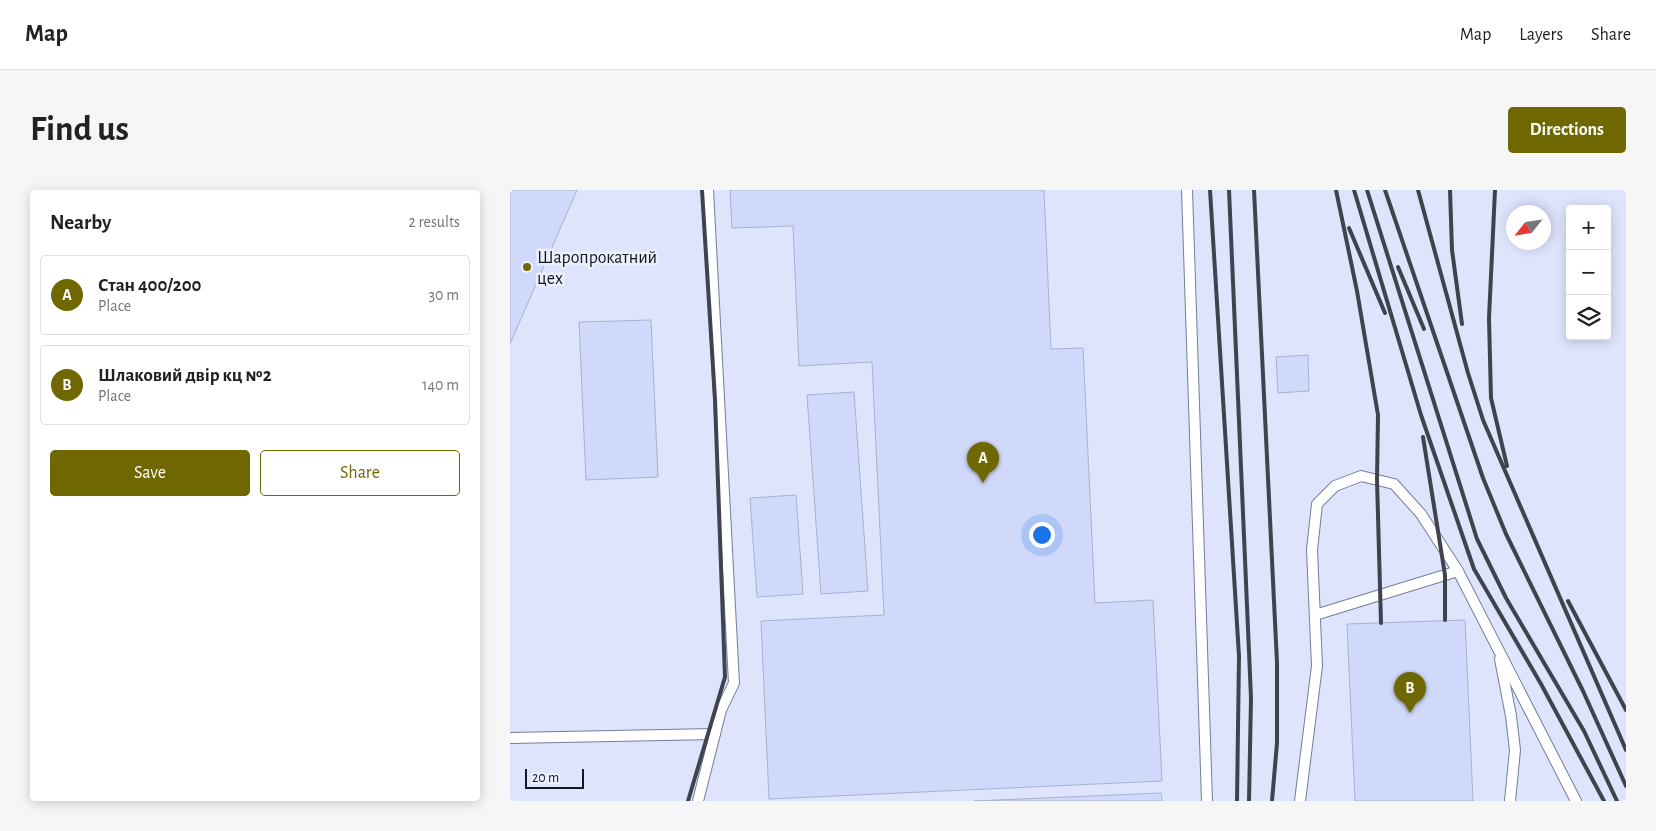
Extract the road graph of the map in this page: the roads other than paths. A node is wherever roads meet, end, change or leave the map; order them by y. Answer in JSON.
{"nodes":[{"id":1,"x":708,"y":190,"type":"edge"},
{"id":2,"x":1187,"y":190,"type":"edge"},
{"id":3,"x":1458,"y":571,"type":"junction"},
{"id":4,"x":1315,"y":615,"type":"junction"},
{"id":5,"x":1497,"y":647,"type":"junction"},
{"id":6,"x":715,"y":734,"type":"junction"},
{"id":7,"x":510,"y":738,"type":"edge"},
{"id":8,"x":698,"y":801,"type":"edge"},
{"id":9,"x":1206,"y":801,"type":"edge"},
{"id":10,"x":1300,"y":801,"type":"edge"},
{"id":11,"x":1510,"y":801,"type":"edge"},
{"id":12,"x":1576,"y":801,"type":"edge"}],
"edges":[{"from":1,"to":6,"type":"lane"},
{"from":2,"to":9,"type":"lane"},
{"from":3,"to":4,"type":"lane"},
{"from":3,"to":4,"type":"lane"},
{"from":3,"to":5,"type":"lane"},
{"from":4,"to":10,"type":"lane"},
{"from":5,"to":11,"type":"lane"},
{"from":5,"to":12,"type":"lane"},
{"from":6,"to":7,"type":"lane"},
{"from":6,"to":8,"type":"lane"}]}
